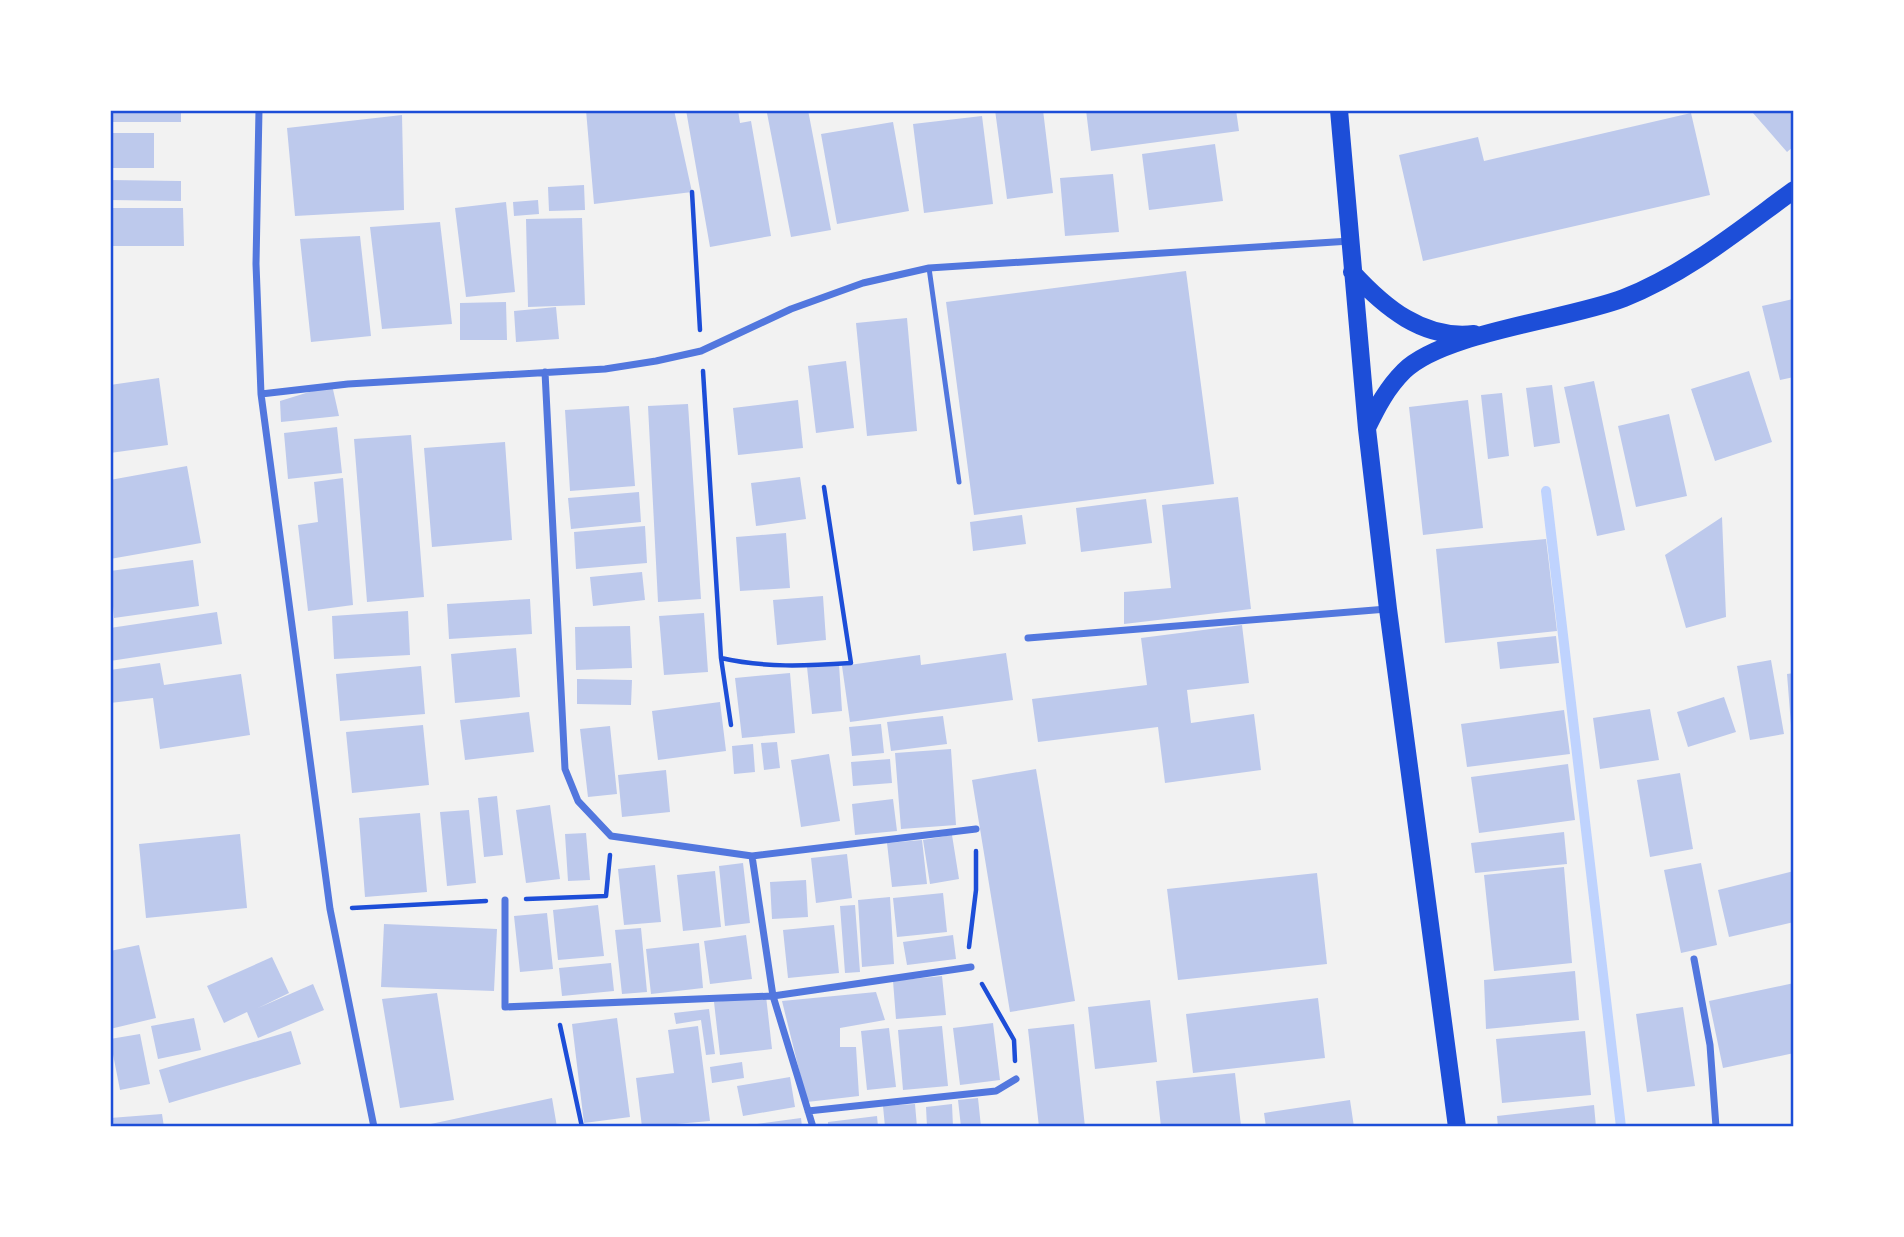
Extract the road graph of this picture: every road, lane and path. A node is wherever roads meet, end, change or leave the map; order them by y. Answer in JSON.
{"nodes":[{"id":1,"x":259,"y":110,"type":"edge"},
{"id":2,"x":1339,"y":110,"type":"edge"},
{"id":3,"x":1794,"y":190,"type":"edge"},
{"id":4,"x":692,"y":192,"type":"dead end"},
{"id":5,"x":1350,"y":241,"type":"junction"},
{"id":6,"x":929,"y":268,"type":"junction"},
{"id":7,"x":1352,"y":272,"type":"junction"},
{"id":8,"x":1506,"y":330,"type":"junction"},
{"id":9,"x":701,"y":351,"type":"junction"},
{"id":10,"x":545,"y":372,"type":"junction"},
{"id":11,"x":261,"y":394,"type":"junction"},
{"id":12,"x":1367,"y":429,"type":"junction"},
{"id":13,"x":959,"y":482,"type":"dead end"},
{"id":14,"x":824,"y":487,"type":"dead end"},
{"id":15,"x":1388,"y":609,"type":"junction"},
{"id":16,"x":1028,"y":638,"type":"dead end"},
{"id":17,"x":721,"y":658,"type":"junction"},
{"id":18,"x":731,"y":725,"type":"dead end"},
{"id":19,"x":976,"y":829,"type":"dead end"},
{"id":20,"x":752,"y":856,"type":"junction"},
{"id":21,"x":505,"y":900,"type":"dead end"},
{"id":22,"x":1694,"y":959,"type":"dead end"},
{"id":23,"x":971,"y":967,"type":"dead end"},
{"id":24,"x":773,"y":996,"type":"junction"},
{"id":25,"x":555,"y":1004,"type":"junction"},
{"id":26,"x":1016,"y":1079,"type":"dead end"},
{"id":27,"x":808,"y":1111,"type":"junction"},
{"id":28,"x":374,"y":1127,"type":"edge"},
{"id":29,"x":582,"y":1127,"type":"edge"},
{"id":30,"x":813,"y":1127,"type":"edge"},
{"id":31,"x":1457,"y":1127,"type":"edge"},
{"id":32,"x":1716,"y":1127,"type":"edge"}],
"edges":[{"from":1,"to":11,"type":"street"},
{"from":2,"to":5,"type":"main road"},
{"from":3,"to":8,"type":"main road"},
{"from":4,"to":9,"type":"path"},
{"from":5,"to":6,"type":"street"},
{"from":5,"to":7,"type":"main road"},
{"from":6,"to":9,"type":"street"},
{"from":6,"to":13,"type":"lane"},
{"from":7,"to":8,"type":"main road"},
{"from":7,"to":12,"type":"main road"},
{"from":8,"to":12,"type":"main road"},
{"from":9,"to":10,"type":"street"},
{"from":9,"to":17,"type":"path"},
{"from":10,"to":11,"type":"street"},
{"from":10,"to":20,"type":"street"},
{"from":11,"to":28,"type":"street"},
{"from":12,"to":15,"type":"main road"},
{"from":14,"to":17,"type":"path"},
{"from":15,"to":16,"type":"street"},
{"from":15,"to":31,"type":"main road"},
{"from":17,"to":18,"type":"path"},
{"from":19,"to":20,"type":"street"},
{"from":20,"to":24,"type":"street"},
{"from":21,"to":25,"type":"street"},
{"from":22,"to":32,"type":"street"},
{"from":23,"to":24,"type":"street"},
{"from":24,"to":25,"type":"street"},
{"from":24,"to":27,"type":"street"},
{"from":25,"to":29,"type":"path"},
{"from":26,"to":27,"type":"street"},
{"from":27,"to":30,"type":"street"}]}
